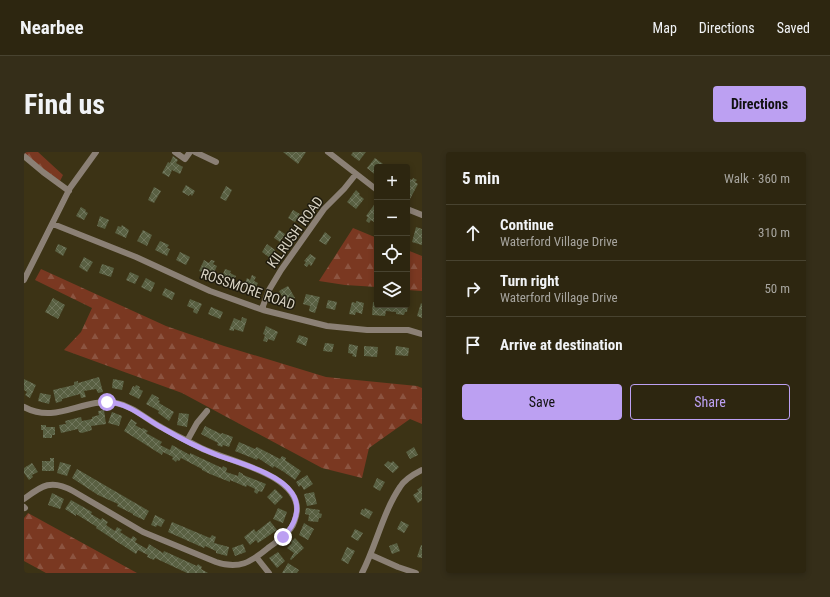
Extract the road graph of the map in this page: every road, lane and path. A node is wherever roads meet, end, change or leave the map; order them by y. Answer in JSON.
{"nodes":[{"id":1,"x":96,"y":152,"type":"edge"},
{"id":2,"x":175,"y":152,"type":"edge"},
{"id":3,"x":190,"y":152,"type":"edge"},
{"id":4,"x":195,"y":152,"type":"edge"},
{"id":5,"x":328,"y":152,"type":"edge"},
{"id":6,"x":24,"y":156,"type":"edge"},
{"id":7,"x":216,"y":162,"type":"dead end"},
{"id":8,"x":356,"y":174,"type":"junction"},
{"id":9,"x":374,"y":188,"type":"edge"},
{"id":10,"x":69,"y":191,"type":"junction"},
{"id":11,"x":410,"y":210,"type":"edge"},
{"id":12,"x":422,"y":215,"type":"edge"},
{"id":13,"x":53,"y":224,"type":"junction"},
{"id":14,"x":24,"y":280,"type":"edge"},
{"id":15,"x":263,"y":310,"type":"junction"},
{"id":16,"x":422,"y":334,"type":"edge"},
{"id":17,"x":24,"y":407,"type":"edge"},
{"id":18,"x":207,"y":411,"type":"dead end"},
{"id":19,"x":187,"y":441,"type":"junction"},
{"id":20,"x":422,"y":470,"type":"edge"},
{"id":21,"x":24,"y":499,"type":"edge"},
{"id":22,"x":371,"y":555,"type":"junction"},
{"id":23,"x":257,"y":558,"type":"junction"},
{"id":24,"x":269,"y":573,"type":"edge"},
{"id":25,"x":362,"y":573,"type":"edge"},
{"id":26,"x":416,"y":573,"type":"edge"}],
"edges":[{"from":1,"to":10,"type":"street"},
{"from":2,"to":3,"type":"street"},
{"from":4,"to":7,"type":"street"},
{"from":5,"to":8,"type":"street"},
{"from":6,"to":10,"type":"street"},
{"from":8,"to":9,"type":"street"},
{"from":8,"to":15,"type":"street","name":"KILRUSH ROAD"},
{"from":10,"to":13,"type":"street"},
{"from":11,"to":12,"type":"street"},
{"from":13,"to":14,"type":"street"},
{"from":13,"to":15,"type":"street","name":"ROSSMORE ROAD"},
{"from":15,"to":16,"type":"street","name":"ROSSMORE ROAD"},
{"from":17,"to":19,"type":"street"},
{"from":18,"to":19,"type":"street"},
{"from":19,"to":23,"type":"street"},
{"from":20,"to":22,"type":"street"},
{"from":21,"to":23,"type":"street"},
{"from":22,"to":25,"type":"street"},
{"from":22,"to":26,"type":"street"},
{"from":23,"to":24,"type":"street"}]}
